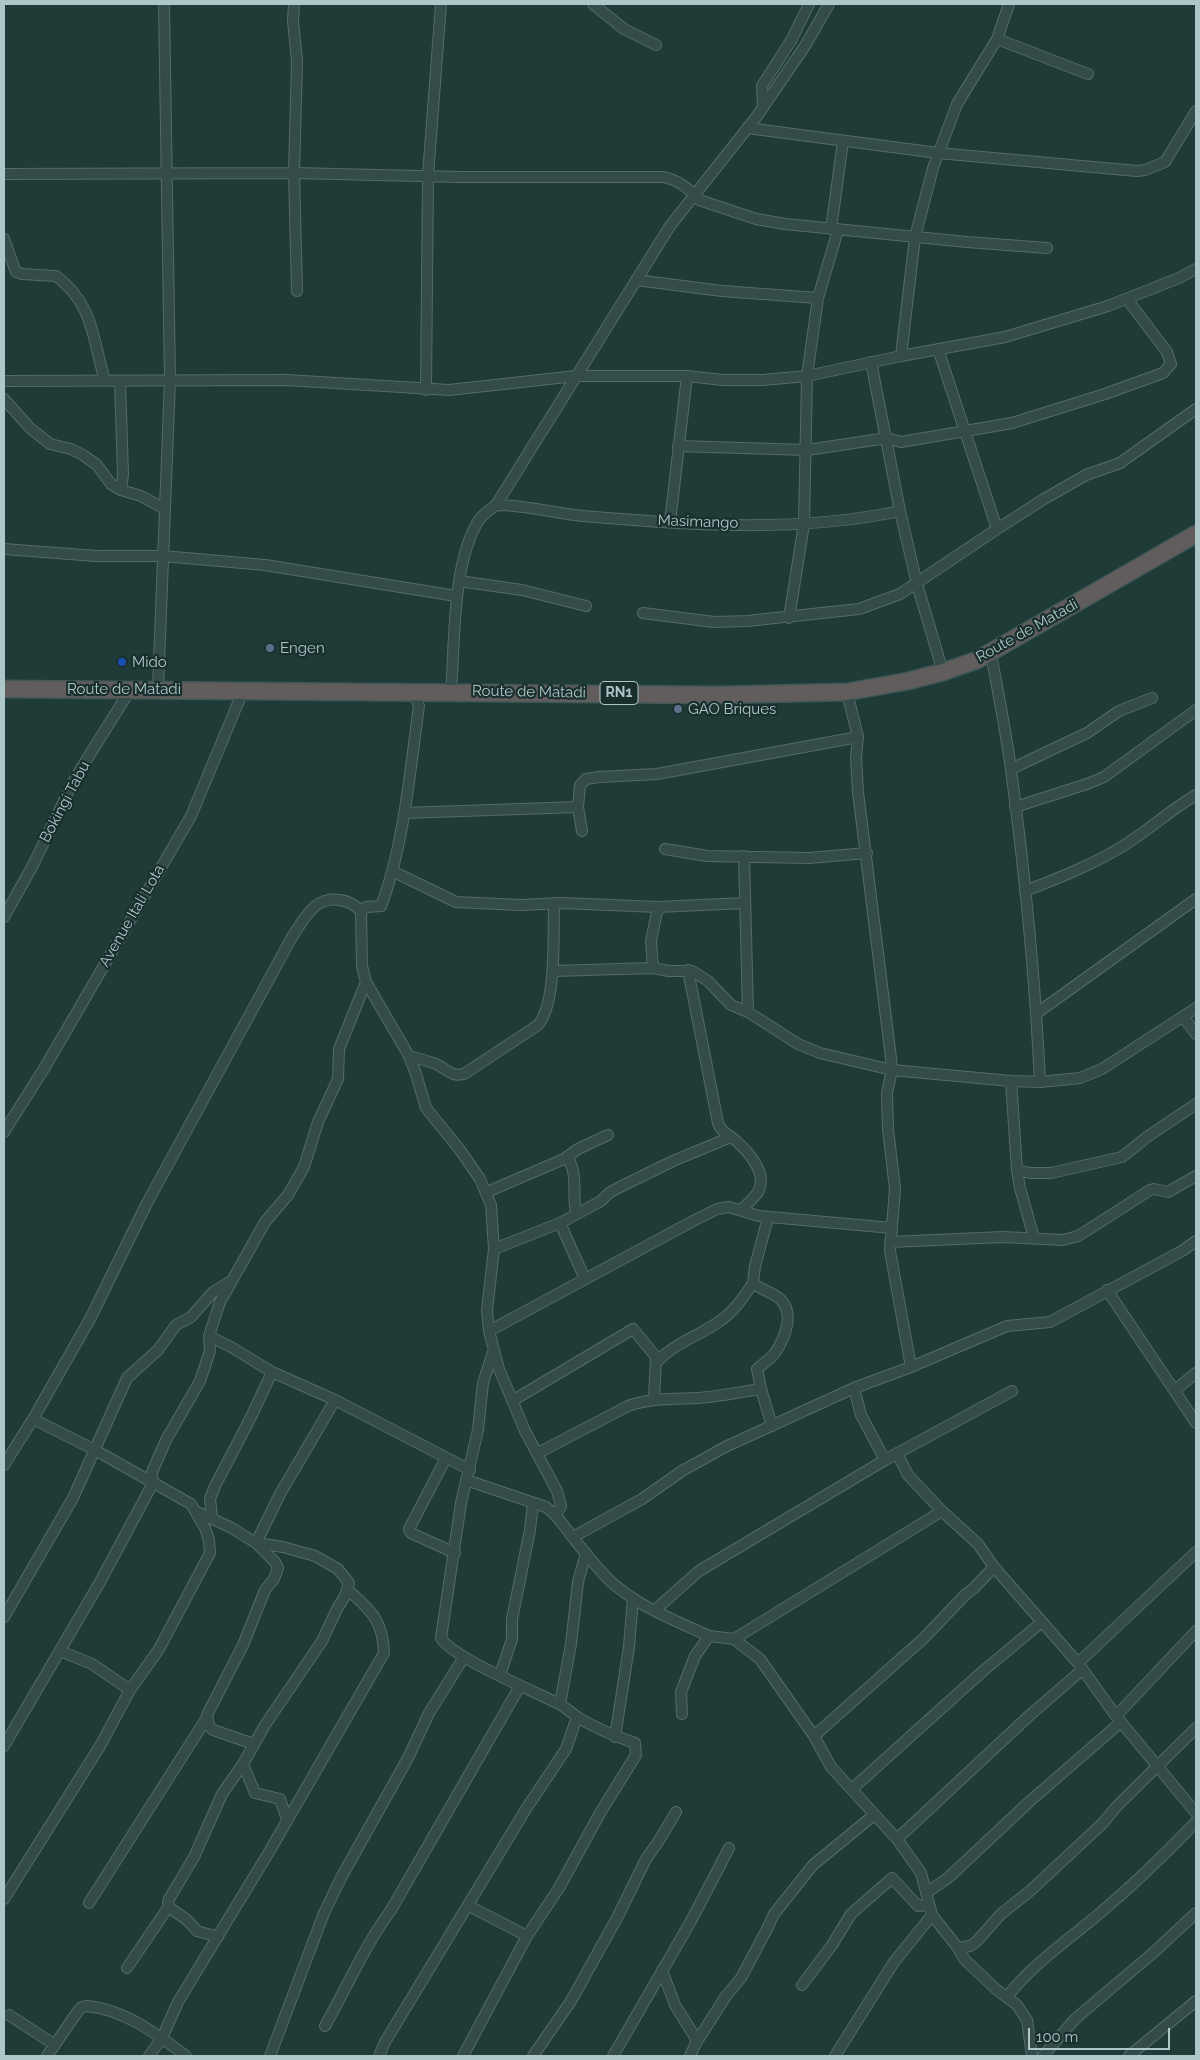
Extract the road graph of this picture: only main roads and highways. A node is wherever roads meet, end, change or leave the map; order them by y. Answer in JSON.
{"nodes":[{"id":1,"x":1196,"y":534,"type":"edge"},
{"id":2,"x":4,"y":688,"type":"edge"}],
"edges":[{"from":1,"to":2,"type":"highway","name":"Route de Matadi","number":"RN1"}]}
